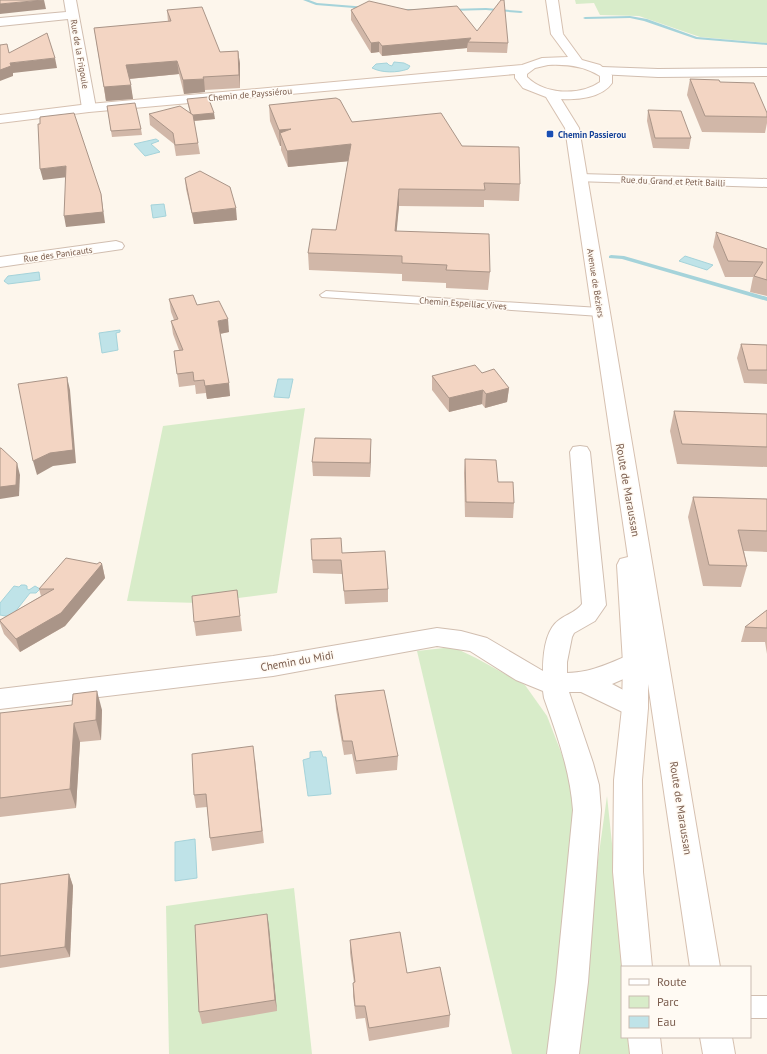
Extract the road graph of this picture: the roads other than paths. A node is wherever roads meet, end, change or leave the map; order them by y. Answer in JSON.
{"nodes":[{"id":1,"x":70,"y":0,"type":"edge"},
{"id":2,"x":552,"y":0,"type":"edge"},
{"id":3,"x":73,"y":15,"type":"junction"},
{"id":4,"x":0,"y":22,"type":"edge"},
{"id":5,"x":557,"y":34,"type":"junction"},
{"id":6,"x":544,"y":62,"type":"junction"},
{"id":7,"x":578,"y":62,"type":"junction"},
{"id":8,"x":525,"y":69,"type":"junction"},
{"id":9,"x":766,"y":72,"type":"edge"},
{"id":10,"x":452,"y":76,"type":"junction"},
{"id":11,"x":604,"y":78,"type":"junction"},
{"id":12,"x":524,"y":82,"type":"junction"},
{"id":13,"x":551,"y":94,"type":"junction"},
{"id":14,"x":581,"y":104,"type":"junction"},
{"id":15,"x":89,"y":108,"type":"junction"},
{"id":16,"x":0,"y":120,"type":"edge"},
{"id":17,"x":572,"y":128,"type":"junction"},
{"id":18,"x":580,"y":178,"type":"junction"},
{"id":19,"x":767,"y":183,"type":"edge"},
{"id":20,"x":116,"y":246,"type":"dead end"},
{"id":21,"x":0,"y":262,"type":"edge"},
{"id":22,"x":326,"y":295,"type":"dead end"},
{"id":23,"x":600,"y":312,"type":"junction"},
{"id":24,"x":620,"y":438,"type":"junction"},
{"id":25,"x":580,"y":452,"type":"dead end"},
{"id":26,"x":635,"y":663,"type":"junction"},
{"id":27,"x":555,"y":682,"type":"junction"},
{"id":28,"x":583,"y":682,"type":"junction"},
{"id":29,"x":0,"y":699,"type":"edge"},
{"id":30,"x":635,"y":708,"type":"junction"},
{"id":31,"x":637,"y":966,"type":"edge"},
{"id":32,"x":705,"y":966,"type":"edge"},
{"id":33,"x":751,"y":1007,"type":"edge"},
{"id":34,"x":767,"y":1008,"type":"edge"},
{"id":35,"x":644,"y":1038,"type":"edge"},
{"id":36,"x":716,"y":1038,"type":"edge"},
{"id":37,"x":563,"y":1054,"type":"edge"},
{"id":38,"x":646,"y":1054,"type":"edge"},
{"id":39,"x":719,"y":1054,"type":"edge"}],
"edges":[{"from":1,"to":3,"type":"street","name":"Rue de la Frigoule"},
{"from":2,"to":5,"type":"street"},
{"from":3,"to":4,"type":"street"},
{"from":3,"to":15,"type":"street","name":"Rue de la Frigoule"},
{"from":5,"to":6,"type":"street"},
{"from":5,"to":7,"type":"street"},
{"from":6,"to":7,"type":"street"},
{"from":6,"to":8,"type":"street","name":"Chemin de Payssiérou"},
{"from":7,"to":11,"type":"street"},
{"from":8,"to":10,"type":"street","name":"Chemin de Payssiérou"},
{"from":8,"to":12,"type":"street"},
{"from":9,"to":11,"type":"street"},
{"from":10,"to":12,"type":"street","name":"Chemin de Payssiérou"},
{"from":10,"to":15,"type":"street","name":"Chemin de Payssiérou"},
{"from":11,"to":14,"type":"street"},
{"from":12,"to":13,"type":"street"},
{"from":13,"to":14,"type":"street"},
{"from":13,"to":17,"type":"street","name":"Avenue de Béziers"},
{"from":14,"to":17,"type":"street"},
{"from":15,"to":16,"type":"street","name":"Chemin de Payssiérou"},
{"from":17,"to":18,"type":"street","name":"Avenue de Béziers"},
{"from":18,"to":19,"type":"street","name":"Rue du Grand et Petit Bailli"},
{"from":18,"to":23,"type":"street","name":"Avenue de Béziers"},
{"from":20,"to":21,"type":"street","name":"Rue des Panicauts"},
{"from":22,"to":23,"type":"lane","name":"Chemin Espeillac Vives"},
{"from":23,"to":24,"type":"street","name":"Avenue de Béziers"},
{"from":24,"to":26,"type":"street","name":"Route de Maraussan"},
{"from":24,"to":32,"type":"street","name":"Route de Maraussan"},
{"from":25,"to":27,"type":"street"},
{"from":26,"to":28,"type":"street"},
{"from":26,"to":30,"type":"street","name":"Route de Maraussan"},
{"from":27,"to":28,"type":"street","name":"Chemin du Midi"},
{"from":27,"to":29,"type":"street","name":"Chemin du Midi"},
{"from":27,"to":37,"type":"street"},
{"from":28,"to":30,"type":"street"},
{"from":30,"to":31,"type":"street","name":"Route de Maraussan"},
{"from":33,"to":34,"type":"lane"},
{"from":35,"to":38,"type":"street"},
{"from":36,"to":39,"type":"street"}]}
